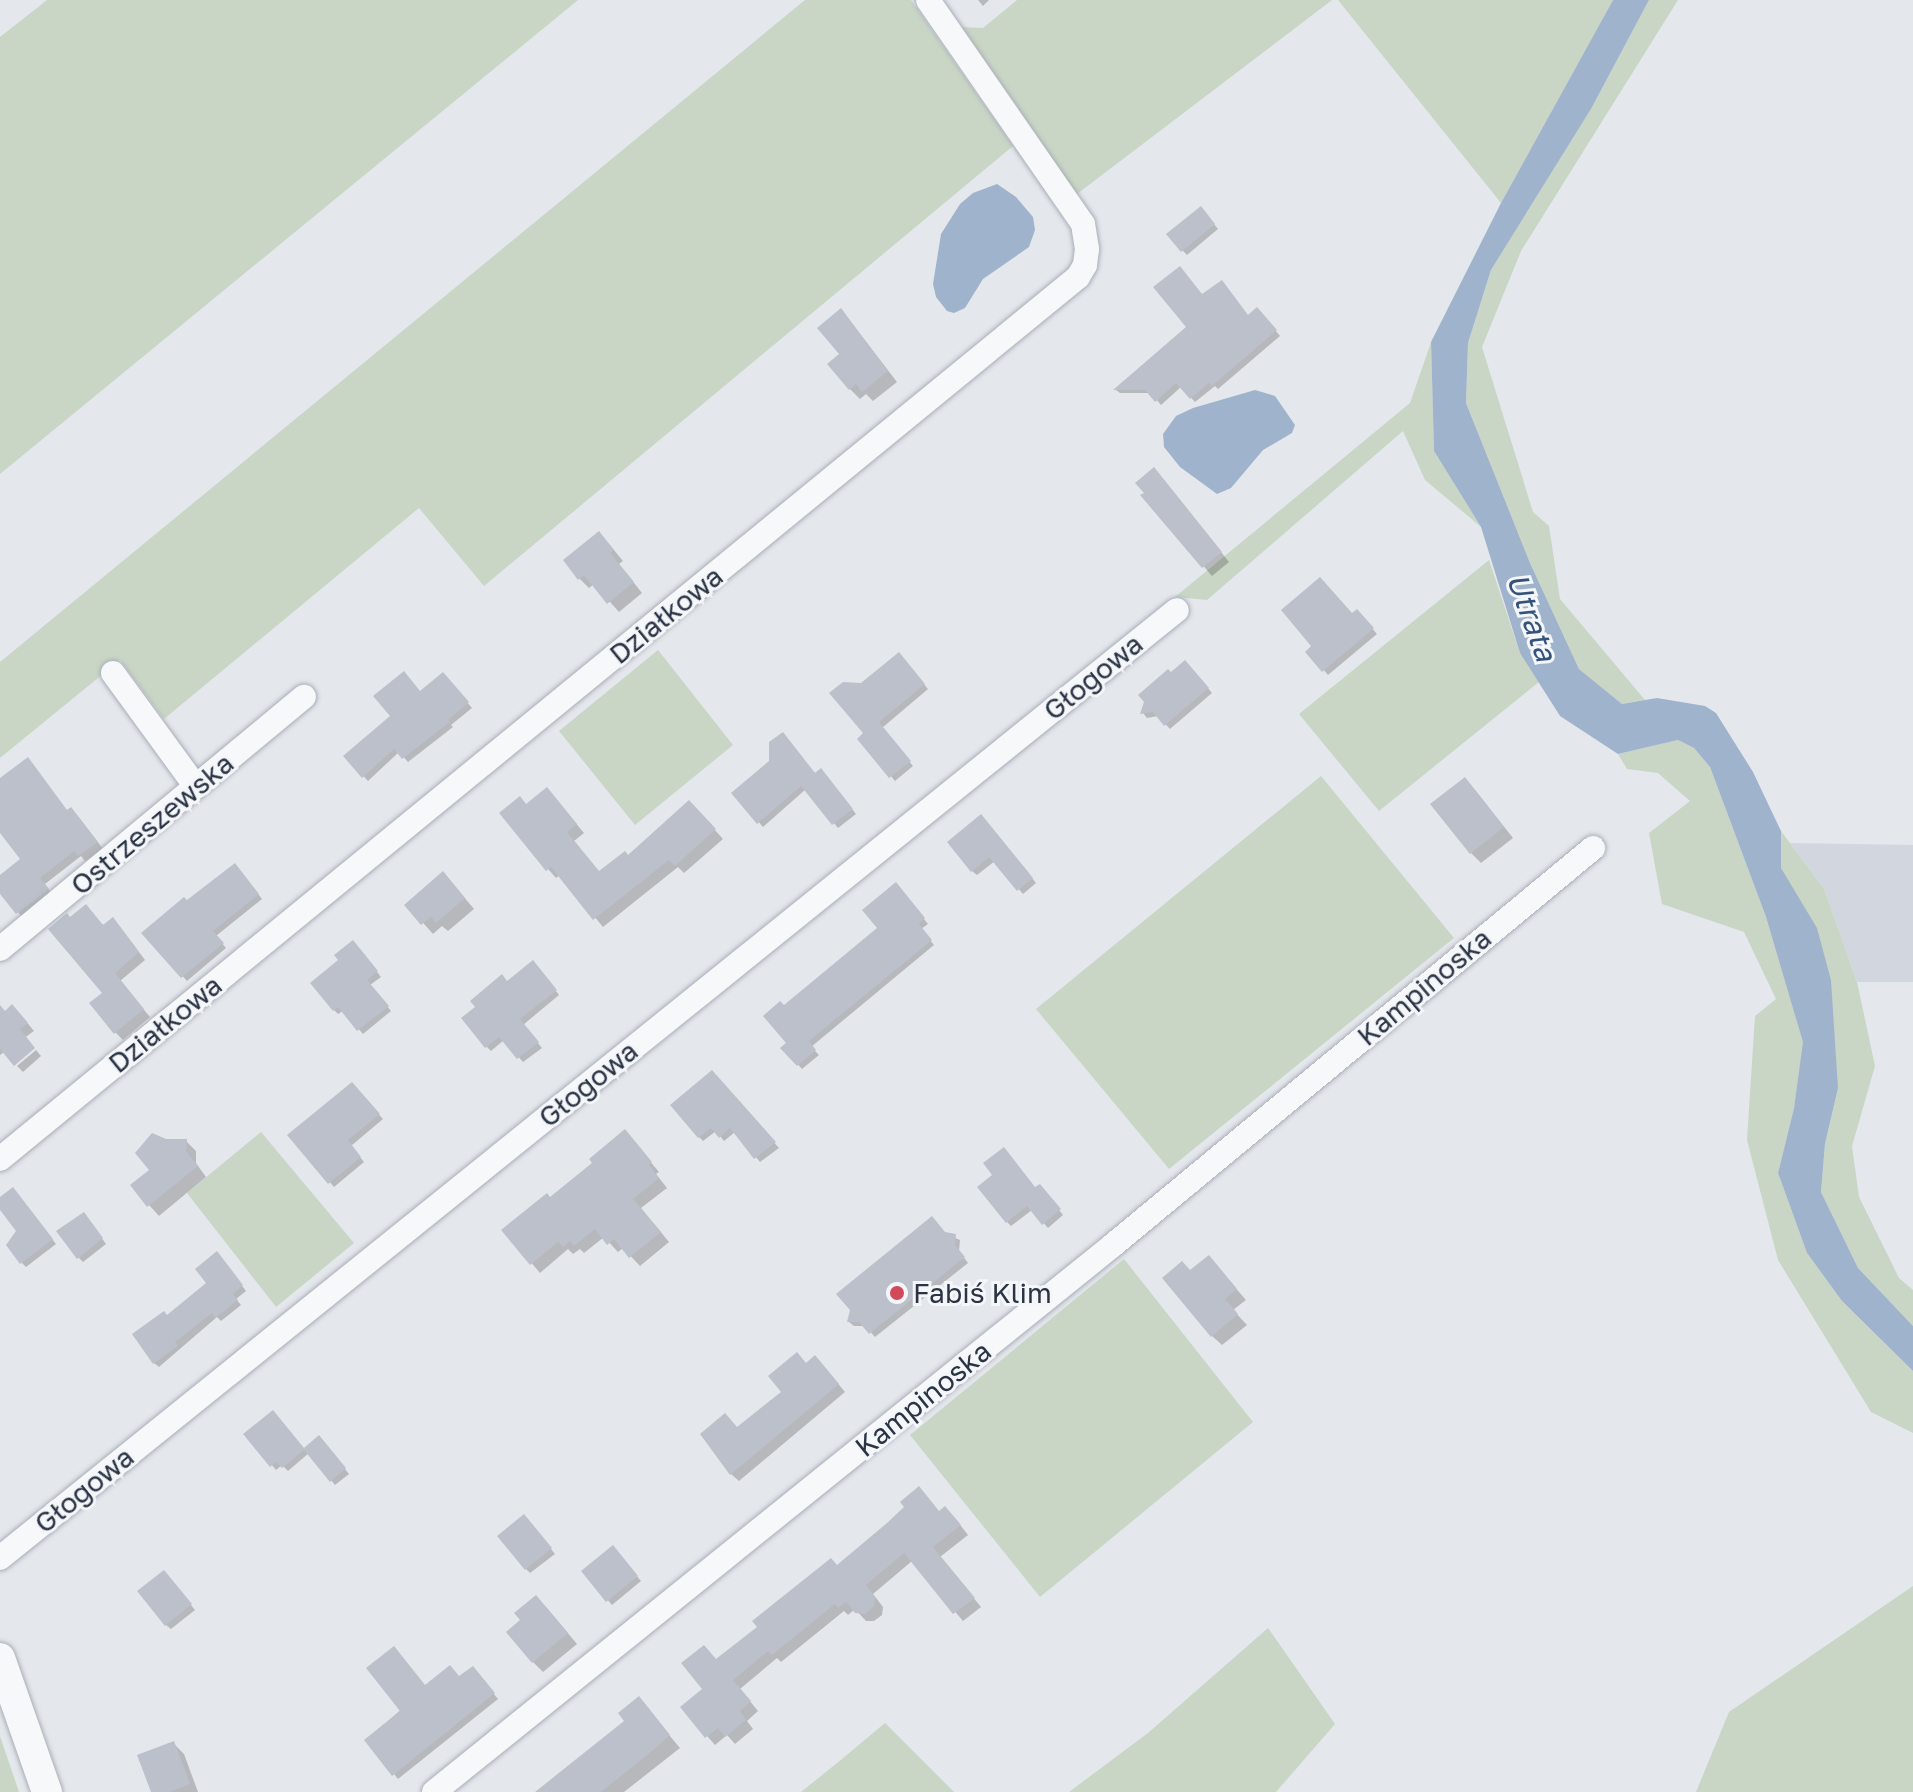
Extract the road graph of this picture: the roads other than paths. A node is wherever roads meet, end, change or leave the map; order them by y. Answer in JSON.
{"nodes":[{"id":1,"x":928,"y":0,"type":"edge"},
{"id":2,"x":1177,"y":610,"type":"dead end"},
{"id":3,"x":113,"y":673,"type":"dead end"},
{"id":4,"x":304,"y":697,"type":"dead end"},
{"id":5,"x":196,"y":787,"type":"junction"},
{"id":6,"x":1593,"y":848,"type":"dead end"},
{"id":7,"x":0,"y":949,"type":"edge"},
{"id":8,"x":0,"y":1159,"type":"edge"},
{"id":9,"x":0,"y":1558,"type":"edge"},
{"id":10,"x":0,"y":1658,"type":"edge"},
{"id":11,"x":7,"y":1700,"type":"edge"},
{"id":12,"x":47,"y":1792,"type":"edge"},
{"id":13,"x":434,"y":1792,"type":"edge"}],
"edges":[{"from":1,"to":8,"type":"street","name":"Działkowa"},
{"from":2,"to":9,"type":"street","name":"Głogowa"},
{"from":3,"to":5,"type":"street"},
{"from":4,"to":5,"type":"street","name":"Ostrzeszewska"},
{"from":5,"to":7,"type":"street","name":"Ostrzeszewska"},
{"from":6,"to":13,"type":"street","name":"Kampinoska"},
{"from":10,"to":11,"type":"street"},
{"from":11,"to":12,"type":"street"}]}
